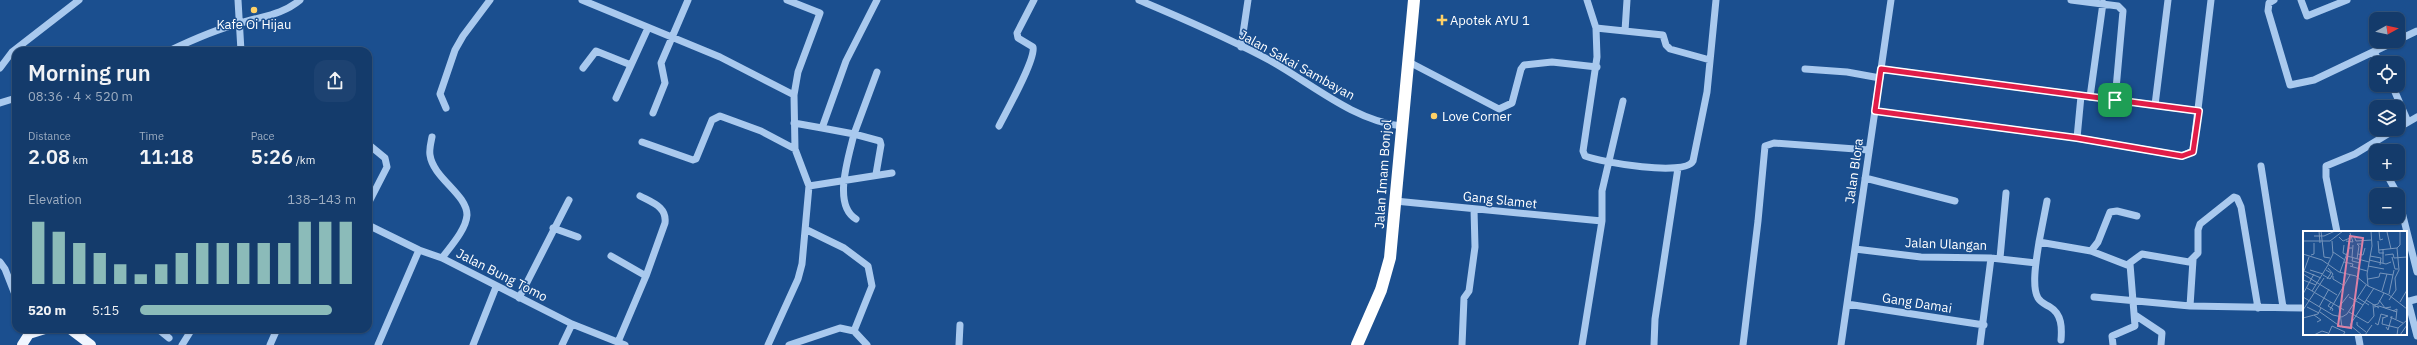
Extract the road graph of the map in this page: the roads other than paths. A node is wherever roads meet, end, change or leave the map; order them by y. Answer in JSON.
{"nodes":[{"id":1,"x":79,"y":0,"type":"edge"},
{"id":2,"x":238,"y":0,"type":"edge"},
{"id":3,"x":300,"y":0,"type":"edge"},
{"id":4,"x":490,"y":0,"type":"edge"},
{"id":5,"x":582,"y":0,"type":"edge"},
{"id":6,"x":688,"y":0,"type":"edge"},
{"id":7,"x":787,"y":0,"type":"edge"},
{"id":8,"x":878,"y":0,"type":"edge"},
{"id":9,"x":1034,"y":0,"type":"edge"},
{"id":10,"x":1139,"y":0,"type":"edge"},
{"id":11,"x":1248,"y":0,"type":"edge"},
{"id":12,"x":1414,"y":0,"type":"edge"},
{"id":13,"x":1587,"y":0,"type":"edge"},
{"id":14,"x":1627,"y":0,"type":"edge"},
{"id":15,"x":1891,"y":0,"type":"edge"},
{"id":16,"x":2071,"y":0,"type":"edge"},
{"id":17,"x":2168,"y":0,"type":"edge"},
{"id":18,"x":2211,"y":0,"type":"edge"},
{"id":19,"x":2274,"y":0,"type":"edge"},
{"id":20,"x":2301,"y":0,"type":"edge"},
{"id":21,"x":2347,"y":0,"type":"edge"},
{"id":22,"x":1715,"y":1,"type":"edge"},
{"id":23,"x":2104,"y":3,"type":"junction"},
{"id":24,"x":240,"y":23,"type":"junction"},
{"id":25,"x":648,"y":28,"type":"junction"},
{"id":26,"x":1596,"y":28,"type":"junction"},
{"id":27,"x":1625,"y":31,"type":"junction"},
{"id":28,"x":2416,"y":33,"type":"edge"},
{"id":29,"x":672,"y":37,"type":"junction"},
{"id":30,"x":2405,"y":37,"type":"edge"},
{"id":31,"x":18,"y":47,"type":"edge"},
{"id":32,"x":179,"y":47,"type":"edge"},
{"id":33,"x":241,"y":47,"type":"edge"},
{"id":34,"x":1242,"y":47,"type":"junction"},
{"id":35,"x":2382,"y":48,"type":"edge"},
{"id":36,"x":12,"y":52,"type":"edge"},
{"id":37,"x":2374,"y":52,"type":"junction"},
{"id":38,"x":2376,"y":56,"type":"edge"},
{"id":39,"x":1710,"y":60,"type":"junction"},
{"id":40,"x":1407,"y":61,"type":"junction"},
{"id":41,"x":631,"y":65,"type":"junction"},
{"id":42,"x":1597,"y":67,"type":"junction"},
{"id":43,"x":0,"y":68,"type":"edge"},
{"id":44,"x":583,"y":68,"type":"dead end"},
{"id":45,"x":1805,"y":69,"type":"dead end"},
{"id":46,"x":1881,"y":69,"type":"junction"},
{"id":47,"x":877,"y":72,"type":"dead end"},
{"id":48,"x":1880,"y":78,"type":"junction"},
{"id":49,"x":2395,"y":92,"type":"edge"},
{"id":50,"x":794,"y":95,"type":"junction"},
{"id":51,"x":2081,"y":96,"type":"junction"},
{"id":52,"x":2090,"y":97,"type":"junction"},
{"id":53,"x":616,"y":98,"type":"dead end"},
{"id":54,"x":12,"y":99,"type":"edge"},
{"id":55,"x":2115,"y":100,"type":"junction"},
{"id":56,"x":1623,"y":101,"type":"dead end"},
{"id":57,"x":0,"y":103,"type":"edge"},
{"id":58,"x":2155,"y":105,"type":"junction"},
{"id":59,"x":446,"y":108,"type":"dead end"},
{"id":60,"x":1875,"y":111,"type":"junction"},
{"id":61,"x":2199,"y":111,"type":"junction"},
{"id":62,"x":653,"y":113,"type":"dead end"},
{"id":63,"x":2417,"y":117,"type":"edge"},
{"id":64,"x":2408,"y":122,"type":"junction"},
{"id":65,"x":794,"y":123,"type":"junction"},
{"id":66,"x":2405,"y":124,"type":"edge"},
{"id":67,"x":999,"y":126,"type":"dead end"},
{"id":68,"x":1401,"y":126,"type":"junction"},
{"id":69,"x":822,"y":128,"type":"junction"},
{"id":70,"x":854,"y":134,"type":"junction"},
{"id":71,"x":2385,"y":136,"type":"edge"},
{"id":72,"x":432,"y":137,"type":"dead end"},
{"id":73,"x":2077,"y":138,"type":"junction"},
{"id":74,"x":642,"y":142,"type":"dead end"},
{"id":75,"x":2373,"y":144,"type":"edge"},
{"id":76,"x":2369,"y":146,"type":"edge"},
{"id":77,"x":372,"y":147,"type":"edge"},
{"id":78,"x":794,"y":149,"type":"junction"},
{"id":79,"x":1869,"y":150,"type":"junction"},
{"id":80,"x":1607,"y":162,"type":"junction"},
{"id":81,"x":2261,"y":166,"type":"dead end"},
{"id":82,"x":1678,"y":168,"type":"junction"},
{"id":83,"x":892,"y":173,"type":"dead end"},
{"id":84,"x":876,"y":174,"type":"junction"},
{"id":85,"x":1865,"y":178,"type":"junction"},
{"id":86,"x":843,"y":180,"type":"junction"},
{"id":87,"x":810,"y":186,"type":"junction"},
{"id":88,"x":372,"y":191,"type":"edge"},
{"id":89,"x":2006,"y":193,"type":"dead end"},
{"id":90,"x":640,"y":196,"type":"dead end"},
{"id":91,"x":569,"y":200,"type":"dead end"},
{"id":92,"x":1396,"y":201,"type":"junction"},
{"id":93,"x":1955,"y":201,"type":"dead end"},
{"id":94,"x":2047,"y":201,"type":"dead end"},
{"id":95,"x":1474,"y":209,"type":"junction"},
{"id":96,"x":2137,"y":216,"type":"dead end"},
{"id":97,"x":856,"y":219,"type":"dead end"},
{"id":98,"x":1602,"y":222,"type":"junction"},
{"id":99,"x":372,"y":227,"type":"edge"},
{"id":100,"x":554,"y":228,"type":"junction"},
{"id":101,"x":807,"y":230,"type":"junction"},
{"id":102,"x":2337,"y":231,"type":"edge"},
{"id":103,"x":2407,"y":231,"type":"edge"},
{"id":104,"x":578,"y":237,"type":"dead end"},
{"id":105,"x":2039,"y":242,"type":"junction"},
{"id":106,"x":1854,"y":249,"type":"junction"},
{"id":107,"x":419,"y":250,"type":"junction"},
{"id":108,"x":2091,"y":251,"type":"junction"},
{"id":109,"x":611,"y":256,"type":"dead end"},
{"id":110,"x":442,"y":258,"type":"junction"},
{"id":111,"x":1991,"y":258,"type":"junction"},
{"id":112,"x":2000,"y":258,"type":"junction"},
{"id":113,"x":2193,"y":260,"type":"junction"},
{"id":114,"x":0,"y":262,"type":"edge"},
{"id":115,"x":2036,"y":263,"type":"junction"},
{"id":116,"x":2127,"y":264,"type":"junction"},
{"id":117,"x":5,"y":269,"type":"junction"},
{"id":118,"x":2417,"y":272,"type":"edge"},
{"id":119,"x":12,"y":276,"type":"edge"},
{"id":120,"x":646,"y":276,"type":"junction"},
{"id":121,"x":12,"y":287,"type":"edge"},
{"id":122,"x":496,"y":287,"type":"junction"},
{"id":123,"x":2094,"y":297,"type":"dead end"},
{"id":124,"x":519,"y":298,"type":"junction"},
{"id":125,"x":2417,"y":299,"type":"edge"},
{"id":126,"x":2134,"y":300,"type":"junction"},
{"id":127,"x":2407,"y":302,"type":"edge"},
{"id":128,"x":1847,"y":304,"type":"junction"},
{"id":129,"x":2190,"y":306,"type":"junction"},
{"id":130,"x":2283,"y":307,"type":"junction"},
{"id":131,"x":2258,"y":308,"type":"junction"},
{"id":132,"x":2303,"y":308,"type":"edge"},
{"id":133,"x":2135,"y":315,"type":"junction"},
{"id":134,"x":572,"y":324,"type":"junction"},
{"id":135,"x":960,"y":325,"type":"dead end"},
{"id":136,"x":1984,"y":325,"type":"junction"},
{"id":137,"x":854,"y":331,"type":"junction"},
{"id":138,"x":27,"y":333,"type":"edge"},
{"id":139,"x":75,"y":333,"type":"edge"},
{"id":140,"x":163,"y":333,"type":"edge"},
{"id":141,"x":190,"y":333,"type":"edge"},
{"id":142,"x":275,"y":333,"type":"edge"},
{"id":143,"x":2358,"y":335,"type":"edge"},
{"id":144,"x":2417,"y":336,"type":"edge"},
{"id":145,"x":169,"y":338,"type":"dead end"},
{"id":146,"x":2062,"y":340,"type":"dead end"},
{"id":147,"x":622,"y":343,"type":"edge"},
{"id":148,"x":22,"y":345,"type":"edge"},
{"id":149,"x":91,"y":345,"type":"edge"},
{"id":150,"x":182,"y":345,"type":"edge"},
{"id":151,"x":270,"y":345,"type":"edge"},
{"id":152,"x":378,"y":345,"type":"edge"},
{"id":153,"x":473,"y":345,"type":"edge"},
{"id":154,"x":562,"y":345,"type":"edge"},
{"id":155,"x":768,"y":345,"type":"edge"},
{"id":156,"x":789,"y":345,"type":"edge"},
{"id":157,"x":867,"y":345,"type":"edge"},
{"id":158,"x":959,"y":345,"type":"edge"},
{"id":159,"x":1357,"y":345,"type":"edge"},
{"id":160,"x":1462,"y":345,"type":"edge"},
{"id":161,"x":1582,"y":345,"type":"edge"},
{"id":162,"x":1654,"y":345,"type":"edge"},
{"id":163,"x":1743,"y":345,"type":"edge"},
{"id":164,"x":1841,"y":345,"type":"edge"},
{"id":165,"x":1980,"y":345,"type":"edge"},
{"id":166,"x":2113,"y":345,"type":"edge"},
{"id":167,"x":2161,"y":345,"type":"edge"},
{"id":168,"x":2360,"y":345,"type":"edge"}],
"edges":[{"from":1,"to":31,"type":"street"},
{"from":2,"to":24,"type":"street"},
{"from":3,"to":24,"type":"street"},
{"from":4,"to":59,"type":"street"},
{"from":5,"to":25,"type":"street"},
{"from":6,"to":29,"type":"street"},
{"from":7,"to":50,"type":"street"},
{"from":8,"to":69,"type":"street"},
{"from":9,"to":67,"type":"street"},
{"from":10,"to":34,"type":"street","name":"Jalan Sakai Sambayan"},
{"from":11,"to":34,"type":"street"},
{"from":12,"to":40,"type":"highway","name":"Jalan Imam Bonjol"},
{"from":13,"to":26,"type":"street"},
{"from":14,"to":27,"type":"street"},
{"from":15,"to":46,"type":"street","name":"Jalan Blora"},
{"from":16,"to":23,"type":"street"},
{"from":17,"to":58,"type":"street"},
{"from":18,"to":61,"type":"street"},
{"from":19,"to":37,"type":"street"},
{"from":20,"to":21,"type":"street"},
{"from":22,"to":39,"type":"street"},
{"from":23,"to":52,"type":"street"},
{"from":23,"to":55,"type":"street"},
{"from":24,"to":32,"type":"street"},
{"from":24,"to":33,"type":"street"},
{"from":25,"to":29,"type":"street"},
{"from":25,"to":41,"type":"street"},
{"from":26,"to":27,"type":"street"},
{"from":26,"to":42,"type":"street"},
{"from":27,"to":39,"type":"street"},
{"from":28,"to":30,"type":"street"},
{"from":29,"to":50,"type":"street"},
{"from":29,"to":62,"type":"street"},
{"from":34,"to":68,"type":"street","name":"Jalan Sakai Sambayan"},
{"from":35,"to":37,"type":"street"},
{"from":36,"to":43,"type":"street"},
{"from":37,"to":38,"type":"street"},
{"from":39,"to":82,"type":"street"},
{"from":40,"to":42,"type":"street"},
{"from":40,"to":68,"type":"highway","name":"Jalan Imam Bonjol"},
{"from":41,"to":44,"type":"street"},
{"from":41,"to":53,"type":"street"},
{"from":42,"to":80,"type":"street"},
{"from":45,"to":48,"type":"street"},
{"from":46,"to":48,"type":"street","name":"Jalan Blora"},
{"from":46,"to":51,"type":"street"},
{"from":47,"to":70,"type":"street"},
{"from":48,"to":60,"type":"street","name":"Jalan Blora"},
{"from":49,"to":64,"type":"street"},
{"from":50,"to":65,"type":"street"},
{"from":51,"to":52,"type":"street"},
{"from":51,"to":73,"type":"street"},
{"from":52,"to":55,"type":"street"},
{"from":54,"to":57,"type":"street"},
{"from":55,"to":58,"type":"street"},
{"from":56,"to":80,"type":"street"},
{"from":58,"to":61,"type":"street"},
{"from":60,"to":73,"type":"street"},
{"from":60,"to":79,"type":"street","name":"Jalan Blora"},
{"from":61,"to":73,"type":"street"},
{"from":63,"to":64,"type":"street"},
{"from":64,"to":66,"type":"street"},
{"from":65,"to":69,"type":"street"},
{"from":65,"to":78,"type":"street"},
{"from":68,"to":92,"type":"highway","name":"Jalan Imam Bonjol"},
{"from":69,"to":70,"type":"street"},
{"from":70,"to":84,"type":"street"},
{"from":70,"to":86,"type":"street"},
{"from":71,"to":75,"type":"street"},
{"from":72,"to":110,"type":"street"},
{"from":74,"to":78,"type":"street"},
{"from":76,"to":102,"type":"street"},
{"from":77,"to":88,"type":"street"},
{"from":78,"to":87,"type":"street"},
{"from":79,"to":85,"type":"street","name":"Jalan Blora"},
{"from":79,"to":163,"type":"street"},
{"from":80,"to":82,"type":"street"},
{"from":80,"to":98,"type":"street"},
{"from":81,"to":130,"type":"street"},
{"from":82,"to":162,"type":"street"},
{"from":83,"to":84,"type":"street"},
{"from":84,"to":86,"type":"street"},
{"from":85,"to":93,"type":"street"},
{"from":85,"to":106,"type":"street","name":"Jalan Blora"},
{"from":86,"to":87,"type":"street"},
{"from":86,"to":97,"type":"street"},
{"from":87,"to":101,"type":"street"},
{"from":89,"to":112,"type":"street"},
{"from":90,"to":120,"type":"street"},
{"from":91,"to":100,"type":"street"},
{"from":92,"to":95,"type":"street","name":"Gang Slamet"},
{"from":92,"to":159,"type":"highway","name":"Jalan Imam Bonjol"},
{"from":94,"to":105,"type":"street"},
{"from":95,"to":98,"type":"street","name":"Gang Slamet"},
{"from":95,"to":160,"type":"street"},
{"from":96,"to":108,"type":"street"},
{"from":98,"to":161,"type":"street"},
{"from":99,"to":107,"type":"street","name":"Jalan Bung Tomo"},
{"from":100,"to":104,"type":"street"},
{"from":100,"to":124,"type":"street"},
{"from":101,"to":137,"type":"street"},
{"from":101,"to":155,"type":"street"},
{"from":103,"to":118,"type":"street"},
{"from":105,"to":108,"type":"street"},
{"from":105,"to":115,"type":"street"},
{"from":106,"to":111,"type":"street","name":"Jalan Ulangan"},
{"from":106,"to":128,"type":"street","name":"Jalan Blora"},
{"from":107,"to":110,"type":"street","name":"Jalan Bung Tomo"},
{"from":107,"to":152,"type":"street"},
{"from":108,"to":116,"type":"street"},
{"from":109,"to":120,"type":"street"},
{"from":110,"to":122,"type":"street","name":"Jalan Bung Tomo"},
{"from":111,"to":112,"type":"street","name":"Jalan Ulangan"},
{"from":111,"to":136,"type":"street"},
{"from":112,"to":115,"type":"street","name":"Jalan Ulangan"},
{"from":113,"to":116,"type":"street"},
{"from":113,"to":129,"type":"street"},
{"from":113,"to":131,"type":"street"},
{"from":114,"to":117,"type":"street"},
{"from":115,"to":146,"type":"street"},
{"from":116,"to":126,"type":"street"},
{"from":117,"to":119,"type":"street"},
{"from":117,"to":121,"type":"street"},
{"from":120,"to":147,"type":"street"},
{"from":122,"to":124,"type":"street","name":"Jalan Bung Tomo"},
{"from":122,"to":153,"type":"street"},
{"from":123,"to":126,"type":"street"},
{"from":124,"to":134,"type":"street","name":"Jalan Bung Tomo"},
{"from":125,"to":127,"type":"street"},
{"from":126,"to":129,"type":"street"},
{"from":126,"to":133,"type":"street"},
{"from":127,"to":144,"type":"street"},
{"from":128,"to":136,"type":"street","name":"Gang Damai"},
{"from":128,"to":164,"type":"street","name":"Jalan Blora"},
{"from":129,"to":131,"type":"street"},
{"from":130,"to":131,"type":"street"},
{"from":130,"to":132,"type":"street"},
{"from":133,"to":166,"type":"street"},
{"from":133,"to":167,"type":"street"},
{"from":134,"to":147,"type":"street","name":"Jalan Bung Tomo"},
{"from":134,"to":154,"type":"street"},
{"from":135,"to":158,"type":"street"},
{"from":136,"to":165,"type":"street"},
{"from":137,"to":156,"type":"street"},
{"from":137,"to":157,"type":"street"},
{"from":138,"to":148,"type":"main road"},
{"from":139,"to":149,"type":"main road"},
{"from":140,"to":145,"type":"street"},
{"from":141,"to":150,"type":"street"},
{"from":142,"to":151,"type":"street"},
{"from":143,"to":168,"type":"street"}]}
